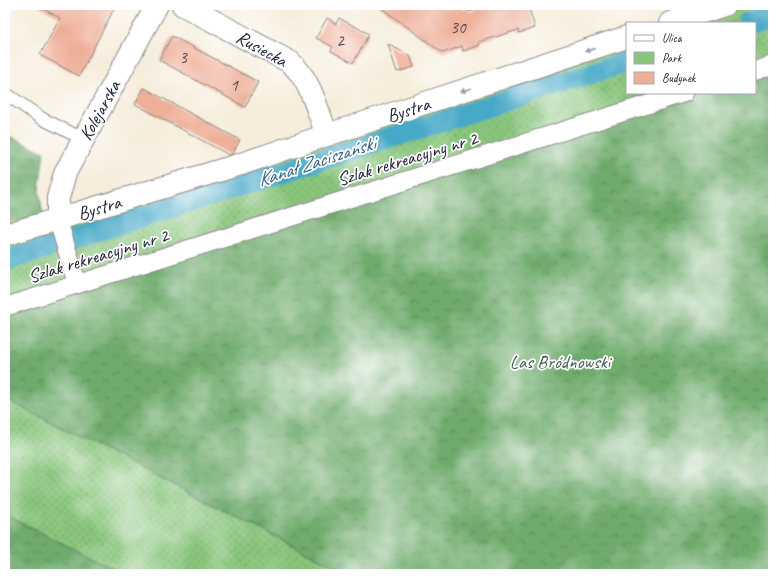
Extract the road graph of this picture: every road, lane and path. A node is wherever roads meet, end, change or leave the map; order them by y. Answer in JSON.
{"nodes":[{"id":1,"x":157,"y":5,"type":"edge"},
{"id":2,"x":183,"y":5,"type":"edge"},
{"id":3,"x":724,"y":5,"type":"edge"},
{"id":4,"x":673,"y":22,"type":"edge"},
{"id":5,"x":626,"y":37,"type":"edge"},
{"id":6,"x":773,"y":65,"type":"edge"},
{"id":7,"x":756,"y":71,"type":"edge"},
{"id":8,"x":5,"y":92,"type":"edge"},
{"id":9,"x":681,"y":94,"type":"edge"},
{"id":10,"x":327,"y":135,"type":"junction"},
{"id":11,"x":83,"y":139,"type":"junction"},
{"id":12,"x":59,"y":226,"type":"junction"},
{"id":13,"x":5,"y":235,"type":"edge"},
{"id":14,"x":77,"y":284,"type":"junction"},
{"id":15,"x":5,"y":307,"type":"edge"}],
"edges":[{"from":1,"to":11,"type":"street","name":"Kolejarska"},
{"from":2,"to":10,"type":"street","name":"Rusiecka"},
{"from":3,"to":4,"type":"street"},
{"from":5,"to":10,"type":"street","name":"Bystra","one_way":true},
{"from":6,"to":7,"type":"street"},
{"from":8,"to":11,"type":"lane"},
{"from":9,"to":14,"type":"street","name":"Szlak rekreacyjny nr 2"},
{"from":10,"to":12,"type":"street","name":"Bystra"},
{"from":11,"to":12,"type":"street","name":"Kolejarska"},
{"from":12,"to":13,"type":"street","name":"Bystra"},
{"from":12,"to":14,"type":"street"},
{"from":14,"to":15,"type":"street","name":"Szlak rekreacyjny nr 2"}]}
